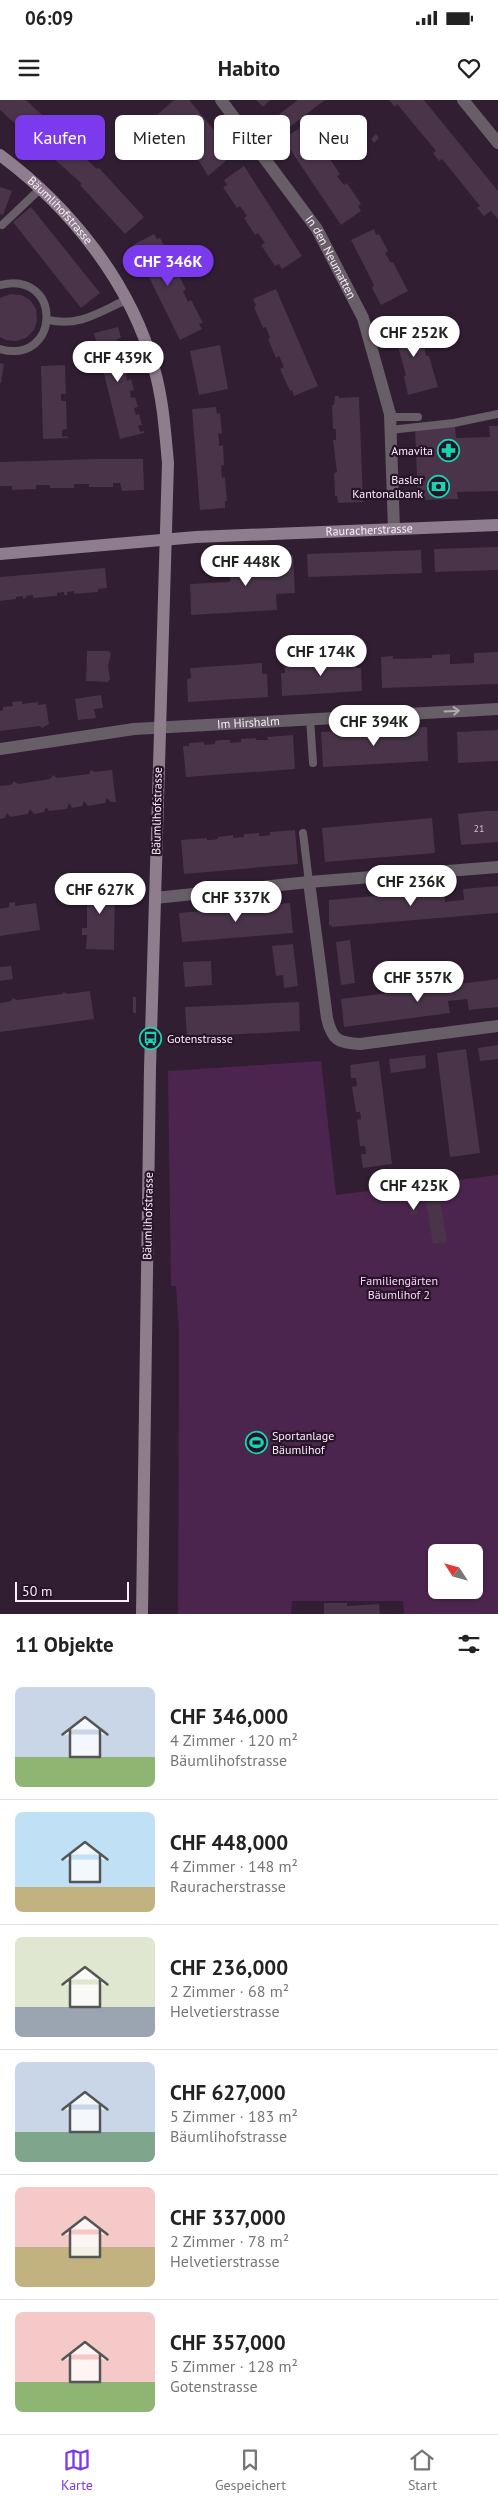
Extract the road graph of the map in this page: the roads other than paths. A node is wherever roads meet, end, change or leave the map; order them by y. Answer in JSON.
{"nodes":[{"id":1,"x":221,"y":100,"type":"edge"},
{"id":2,"x":463,"y":100,"type":"edge"},
{"id":3,"x":498,"y":143,"type":"edge"},
{"id":4,"x":0,"y":155,"type":"edge"},
{"id":5,"x":40,"y":189,"type":"junction"},
{"id":6,"x":2,"y":225,"type":"dead end"},
{"id":7,"x":0,"y":285,"type":"edge"},
{"id":8,"x":128,"y":299,"type":"junction"},
{"id":9,"x":48,"y":320,"type":"junction"},
{"id":10,"x":0,"y":349,"type":"edge"},
{"id":11,"x":498,"y":414,"type":"edge"},
{"id":12,"x":418,"y":417,"type":"dead end"},
{"id":13,"x":390,"y":423,"type":"junction"},
{"id":14,"x":498,"y":525,"type":"edge"},
{"id":15,"x":394,"y":529,"type":"junction"},
{"id":16,"x":166,"y":539,"type":"junction"},
{"id":17,"x":0,"y":554,"type":"edge"},
{"id":18,"x":498,"y":709,"type":"edge"},
{"id":19,"x":310,"y":719,"type":"junction"},
{"id":20,"x":159,"y":727,"type":"junction"},
{"id":21,"x":0,"y":749,"type":"edge"},
{"id":22,"x":313,"y":763,"type":"dead end"},
{"id":23,"x":303,"y":834,"type":"dead end"},
{"id":24,"x":498,"y":867,"type":"edge"},
{"id":25,"x":309,"y":882,"type":"junction"},
{"id":26,"x":155,"y":898,"type":"junction"},
{"id":27,"x":498,"y":1026,"type":"edge"},
{"id":28,"x":142,"y":1614,"type":"edge"}],
"edges":[{"from":1,"to":13,"type":"street","name":"In den Neumatten"},
{"from":2,"to":3,"type":"street"},
{"from":4,"to":5,"type":"main road","name":"Bäumlihofstrasse"},
{"from":5,"to":6,"type":"lane"},
{"from":5,"to":8,"type":"main road","name":"Bäumlihofstrasse"},
{"from":7,"to":9,"type":"lane"},
{"from":8,"to":9,"type":"lane"},
{"from":8,"to":16,"type":"main road","name":"Bäumlihofstrasse"},
{"from":9,"to":10,"type":"lane"},
{"from":11,"to":13,"type":"lane"},
{"from":12,"to":13,"type":"lane"},
{"from":13,"to":15,"type":"street","name":"In den Neumatten"},
{"from":14,"to":15,"type":"main road","name":"Rauracherstrasse"},
{"from":15,"to":16,"type":"main road","name":"Rauracherstrasse"},
{"from":16,"to":17,"type":"main road","name":"Rauracherstrasse"},
{"from":16,"to":20,"type":"main road","name":"Bäumlihofstrasse"},
{"from":19,"to":18,"type":"street","name":"Im Hirshalm","one_way":true},
{"from":19,"to":20,"type":"street","name":"Im Hirshalm"},
{"from":19,"to":22,"type":"lane"},
{"from":20,"to":21,"type":"street","name":"Im Hirshalm"},
{"from":20,"to":26,"type":"main road","name":"Bäumlihofstrasse"},
{"from":23,"to":25,"type":"lane"},
{"from":24,"to":25,"type":"street"},
{"from":25,"to":26,"type":"street"},
{"from":25,"to":27,"type":"street"},
{"from":26,"to":28,"type":"main road","name":"Bäumlihofstrasse"}]}
